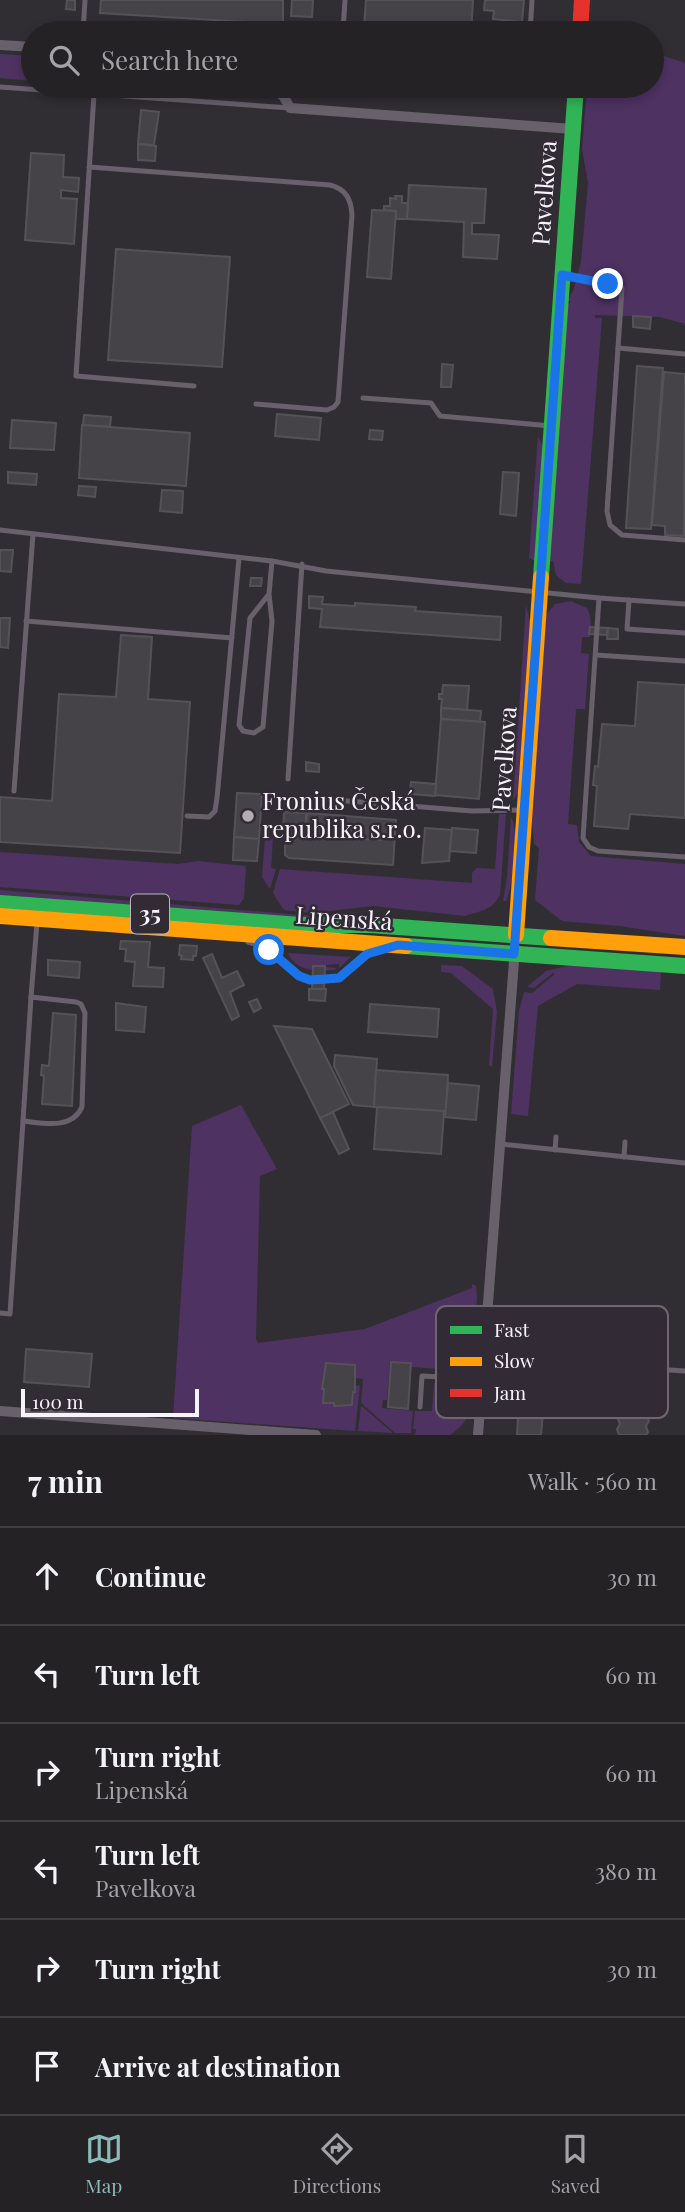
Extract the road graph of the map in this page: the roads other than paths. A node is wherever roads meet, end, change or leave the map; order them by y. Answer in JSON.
{"nodes":[{"id":1,"x":85,"y":0,"type":"edge"},
{"id":2,"x":345,"y":0,"type":"edge"},
{"id":3,"x":532,"y":0,"type":"edge"},
{"id":4,"x":582,"y":0,"type":"edge"},
{"id":5,"x":84,"y":21,"type":"edge"},
{"id":6,"x":344,"y":21,"type":"edge"},
{"id":7,"x":531,"y":21,"type":"edge"},
{"id":8,"x":581,"y":21,"type":"edge"},
{"id":9,"x":0,"y":45,"type":"edge"},
{"id":10,"x":21,"y":46,"type":"edge"},
{"id":11,"x":0,"y":87,"type":"edge"},
{"id":12,"x":21,"y":89,"type":"edge"},
{"id":13,"x":94,"y":98,"type":"edge"},
{"id":14,"x":150,"y":98,"type":"edge"},
{"id":15,"x":285,"y":98,"type":"edge"},
{"id":16,"x":575,"y":98,"type":"edge"},
{"id":17,"x":290,"y":108,"type":"junction"},
{"id":18,"x":573,"y":129,"type":"junction"},
{"id":19,"x":89,"y":167,"type":"junction"},
{"id":20,"x":562,"y":275,"type":"junction"},
{"id":21,"x":618,"y":348,"type":"junction"},
{"id":22,"x":685,"y":354,"type":"edge"},
{"id":23,"x":194,"y":386,"type":"dead end"},
{"id":24,"x":363,"y":398,"type":"dead end"},
{"id":25,"x":256,"y":404,"type":"dead end"},
{"id":26,"x":551,"y":426,"type":"junction"},
{"id":27,"x":0,"y":530,"type":"edge"},
{"id":28,"x":33,"y":534,"type":"junction"},
{"id":29,"x":685,"y":540,"type":"edge"},
{"id":30,"x":239,"y":558,"type":"junction"},
{"id":31,"x":272,"y":561,"type":"junction"},
{"id":32,"x":302,"y":564,"type":"junction"},
{"id":33,"x":540,"y":593,"type":"junction"},
{"id":34,"x":269,"y":594,"type":"junction"},
{"id":35,"x":599,"y":598,"type":"junction"},
{"id":36,"x":629,"y":600,"type":"junction"},
{"id":37,"x":685,"y":604,"type":"edge"},
{"id":38,"x":26,"y":621,"type":"junction"},
{"id":39,"x":685,"y":633,"type":"edge"},
{"id":40,"x":232,"y":638,"type":"junction"},
{"id":41,"x":596,"y":655,"type":"junction"},
{"id":42,"x":685,"y":661,"type":"edge"},
{"id":43,"x":288,"y":779,"type":"dead end"},
{"id":44,"x":14,"y":791,"type":"dead end"},
{"id":45,"x":310,"y":798,"type":"dead end"},
{"id":46,"x":524,"y":811,"type":"junction"},
{"id":47,"x":187,"y":816,"type":"dead end"},
{"id":48,"x":685,"y":857,"type":"edge"},
{"id":49,"x":0,"y":903,"type":"edge"},
{"id":50,"x":0,"y":916,"type":"edge"},
{"id":51,"x":37,"y":919,"type":"junction"},
{"id":52,"x":218,"y":932,"type":"junction"},
{"id":53,"x":516,"y":935,"type":"junction"},
{"id":54,"x":398,"y":945,"type":"junction"},
{"id":55,"x":685,"y":947,"type":"edge"},
{"id":56,"x":514,"y":954,"type":"junction"},
{"id":57,"x":685,"y":966,"type":"edge"},
{"id":58,"x":31,"y":997,"type":"junction"},
{"id":59,"x":23,"y":1121,"type":"junction"},
{"id":60,"x":556,"y":1137,"type":"dead end"},
{"id":61,"x":625,"y":1142,"type":"dead end"},
{"id":62,"x":500,"y":1144,"type":"junction"},
{"id":63,"x":555,"y":1150,"type":"junction"},
{"id":64,"x":624,"y":1157,"type":"junction"},
{"id":65,"x":685,"y":1163,"type":"edge"},
{"id":66,"x":488,"y":1306,"type":"edge"},
{"id":67,"x":0,"y":1314,"type":"edge"},
{"id":68,"x":436,"y":1377,"type":"edge"},
{"id":69,"x":420,"y":1407,"type":"dead end"},
{"id":70,"x":0,"y":1411,"type":"edge"},
{"id":71,"x":316,"y":1435,"type":"edge"}],
"edges":[{"from":1,"to":5,"type":"lane"},
{"from":2,"to":6,"type":"lane"},
{"from":3,"to":7,"type":"lane"},
{"from":4,"to":8,"type":"main road"},
{"from":9,"to":10,"type":"street"},
{"from":11,"to":12,"type":"lane"},
{"from":13,"to":19,"type":"lane"},
{"from":14,"to":17,"type":"lane"},
{"from":15,"to":17,"type":"street"},
{"from":16,"to":18,"type":"main road","name":"Pavelkova"},
{"from":17,"to":18,"type":"street"},
{"from":18,"to":20,"type":"main road","name":"Pavelkova"},
{"from":19,"to":23,"type":"lane"},
{"from":19,"to":25,"type":"lane"},
{"from":20,"to":21,"type":"lane"},
{"from":20,"to":26,"type":"main road","name":"Pavelkova"},
{"from":21,"to":22,"type":"lane"},
{"from":21,"to":29,"type":"lane"},
{"from":24,"to":26,"type":"lane"},
{"from":26,"to":33,"type":"main road","name":"Pavelkova"},
{"from":27,"to":28,"type":"lane"},
{"from":28,"to":30,"type":"lane"},
{"from":28,"to":38,"type":"lane"},
{"from":30,"to":31,"type":"lane"},
{"from":30,"to":40,"type":"lane"},
{"from":31,"to":32,"type":"lane"},
{"from":31,"to":34,"type":"lane"},
{"from":32,"to":33,"type":"lane"},
{"from":32,"to":43,"type":"lane"},
{"from":33,"to":35,"type":"lane"},
{"from":33,"to":46,"type":"main road","name":"Pavelkova"},
{"from":34,"to":34,"type":"lane"},
{"from":35,"to":36,"type":"lane"},
{"from":35,"to":41,"type":"lane"},
{"from":36,"to":37,"type":"lane"},
{"from":36,"to":39,"type":"lane"},
{"from":38,"to":40,"type":"lane"},
{"from":38,"to":44,"type":"lane"},
{"from":40,"to":47,"type":"lane"},
{"from":41,"to":42,"type":"lane"},
{"from":41,"to":48,"type":"lane"},
{"from":45,"to":46,"type":"lane"},
{"from":46,"to":53,"type":"main road","name":"Pavelkova"},
{"from":49,"to":53,"type":"main road","name":"Lipenská","number":"35"},
{"from":50,"to":51,"type":"main road","name":"Lipenská","number":"35"},
{"from":51,"to":52,"type":"main road","name":"Lipenská","number":"35"},
{"from":51,"to":58,"type":"lane"},
{"from":52,"to":54,"type":"main road","name":"Lipenská","number":"35"},
{"from":52,"to":54,"type":"lane"},
{"from":53,"to":55,"type":"main road","name":"Lipenská","number":"35"},
{"from":53,"to":56,"type":"street","name":"Pavelkova"},
{"from":54,"to":56,"type":"main road","name":"Lipenská","number":"35"},
{"from":56,"to":57,"type":"main road","name":"Lipenská","number":"35"},
{"from":56,"to":62,"type":"street","name":"Pavelkova"},
{"from":58,"to":59,"type":"lane"},
{"from":58,"to":59,"type":"lane"},
{"from":59,"to":67,"type":"lane"},
{"from":60,"to":63,"type":"lane"},
{"from":61,"to":64,"type":"lane"},
{"from":62,"to":63,"type":"lane"},
{"from":62,"to":66,"type":"street","name":"Pavelkova"},
{"from":63,"to":64,"type":"lane"},
{"from":64,"to":65,"type":"lane"},
{"from":68,"to":69,"type":"lane"},
{"from":70,"to":71,"type":"street"}]}
